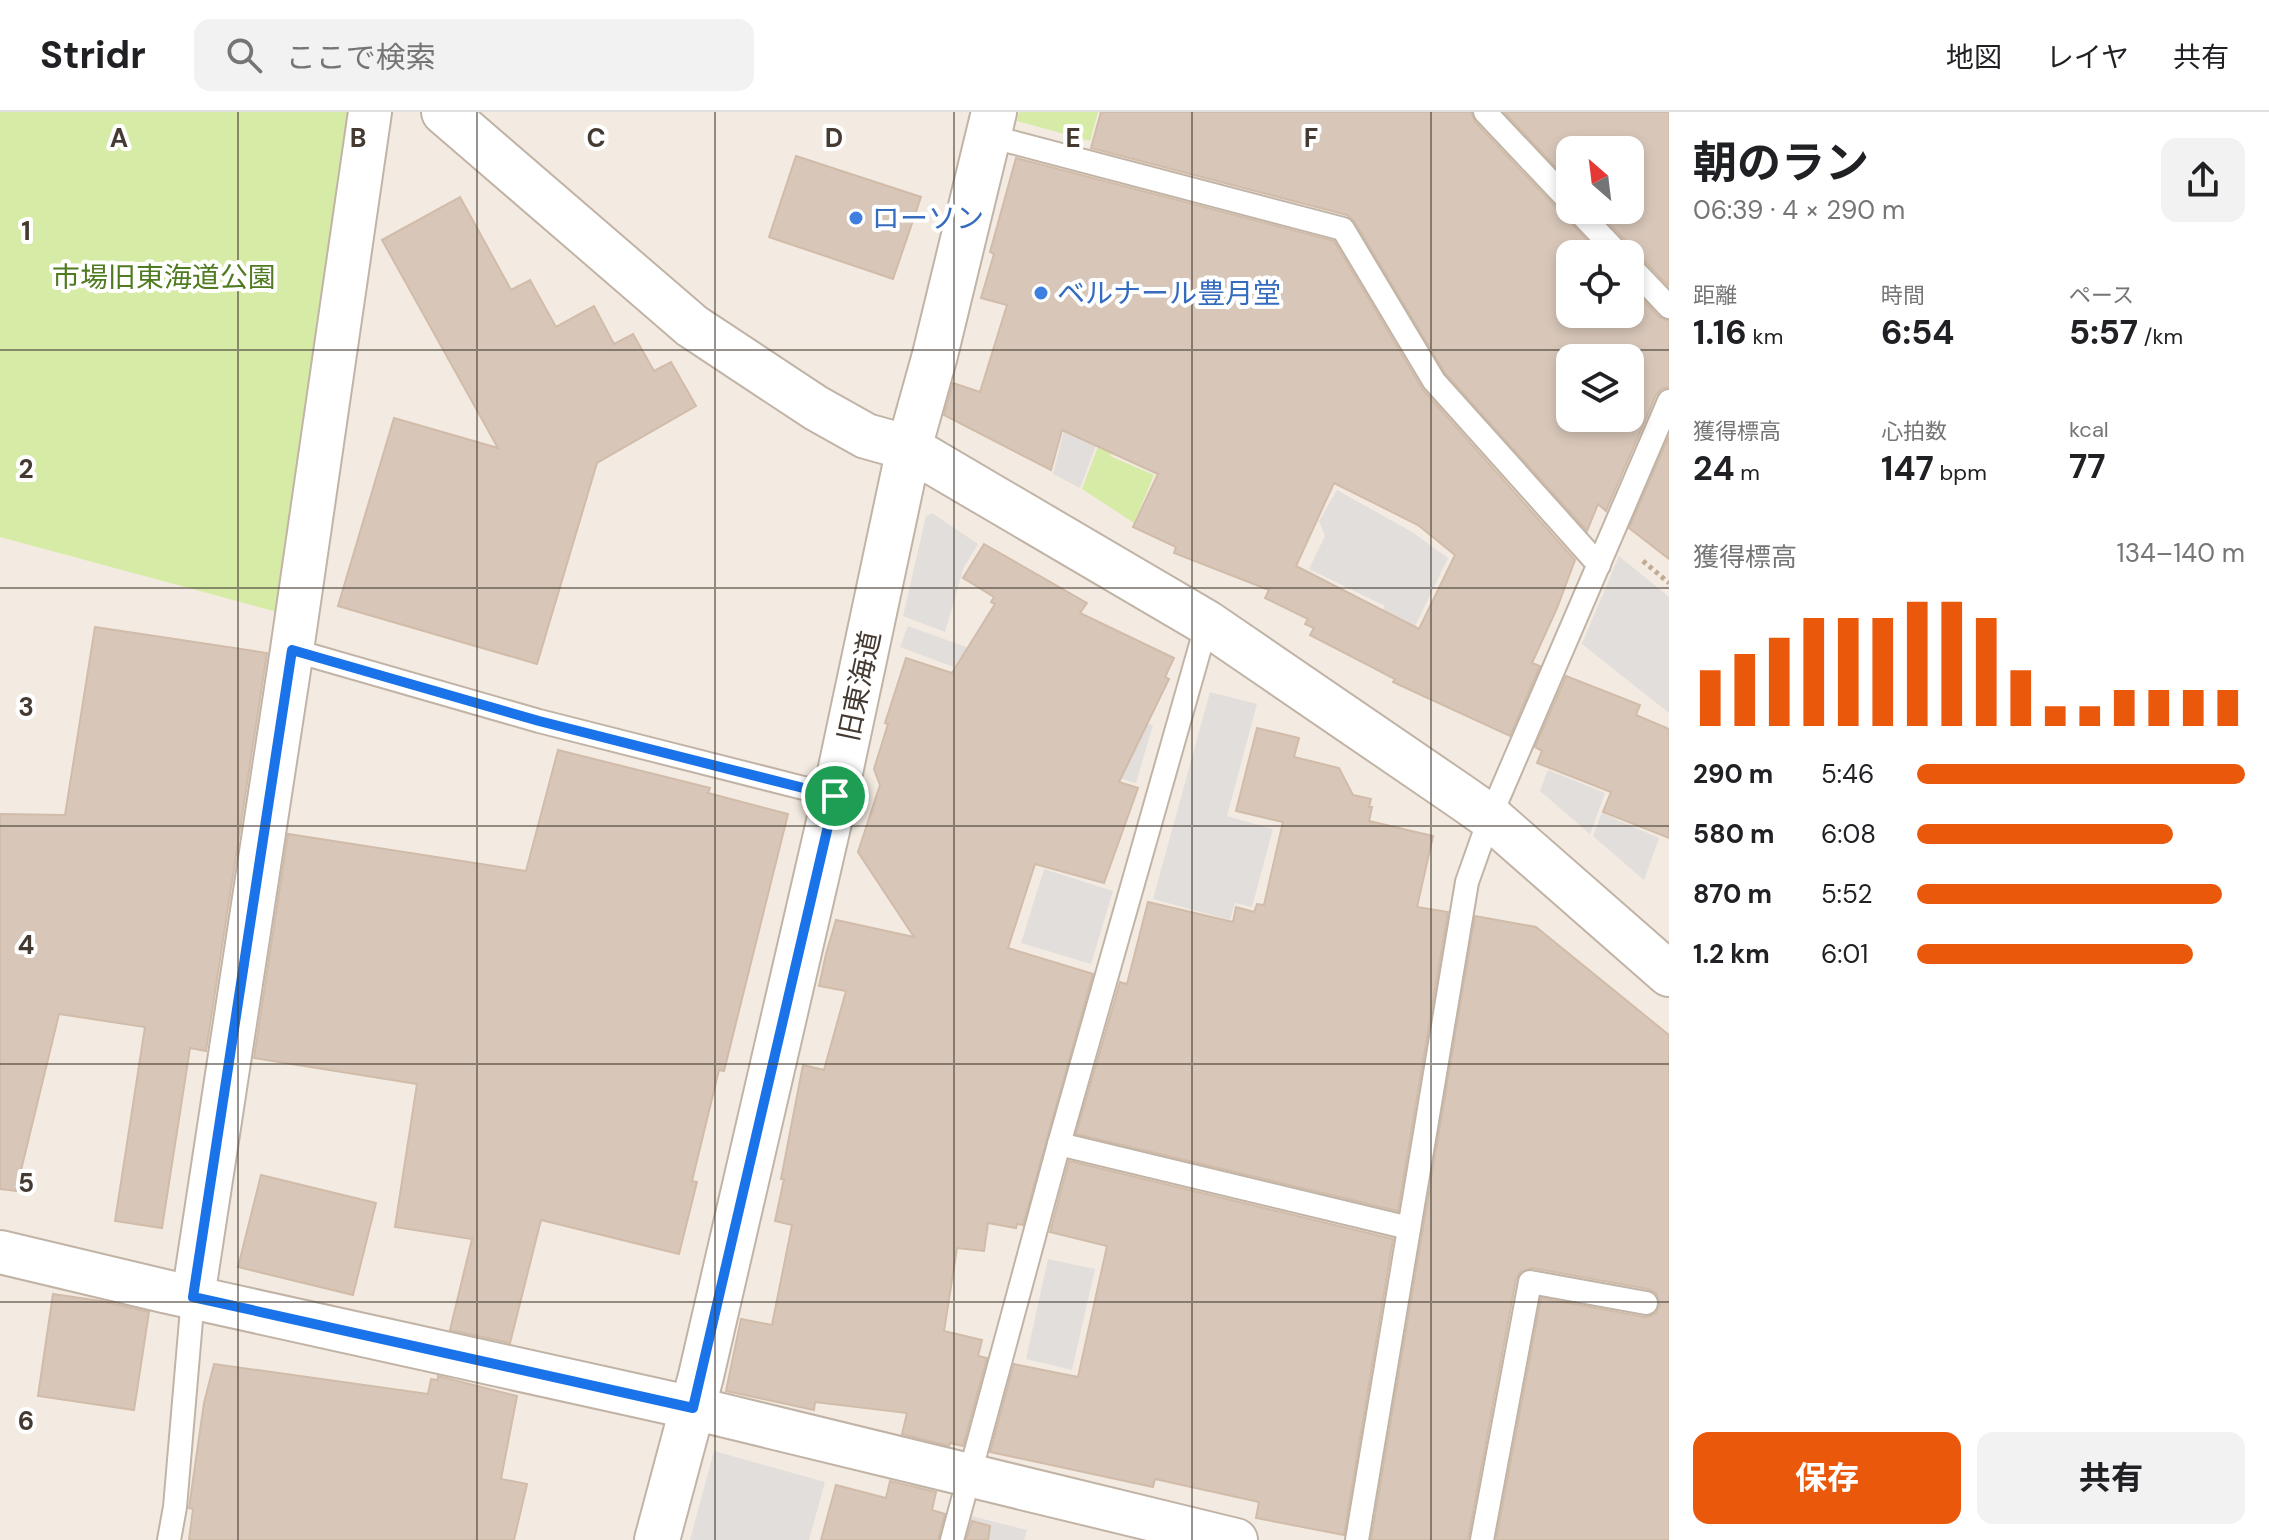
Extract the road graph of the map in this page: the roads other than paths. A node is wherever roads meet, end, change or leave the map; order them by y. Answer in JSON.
{"nodes":[{"id":1,"x":370,"y":112,"type":"edge"},
{"id":2,"x":444,"y":112,"type":"edge"},
{"id":3,"x":1485,"y":112,"type":"edge"},
{"id":4,"x":992,"y":124,"type":"edge"},
{"id":5,"x":1556,"y":187,"type":"edge"},
{"id":6,"x":1590,"y":224,"type":"edge"},
{"id":7,"x":1606,"y":240,"type":"edge"},
{"id":8,"x":1644,"y":281,"type":"edge"},
{"id":9,"x":1669,"y":307,"type":"edge"},
{"id":10,"x":1669,"y":401,"type":"edge"},
{"id":11,"x":909,"y":448,"type":"junction"},
{"id":12,"x":1599,"y":565,"type":"junction"},
{"id":13,"x":1207,"y":623,"type":"junction"},
{"id":14,"x":292,"y":650,"type":"junction"},
{"id":15,"x":835,"y":796,"type":"junction"},
{"id":16,"x":1490,"y":817,"type":"junction"},
{"id":17,"x":1669,"y":974,"type":"edge"},
{"id":18,"x":1059,"y":1144,"type":"junction"},
{"id":19,"x":1409,"y":1228,"type":"junction"},
{"id":20,"x":0,"y":1252,"type":"edge"},
{"id":21,"x":193,"y":1297,"type":"junction"},
{"id":22,"x":1646,"y":1303,"type":"dead end"},
{"id":23,"x":693,"y":1408,"type":"junction"},
{"id":24,"x":968,"y":1476,"type":"junction"},
{"id":25,"x":169,"y":1540,"type":"edge"},
{"id":26,"x":657,"y":1540,"type":"edge"},
{"id":27,"x":952,"y":1540,"type":"edge"},
{"id":28,"x":1236,"y":1540,"type":"edge"},
{"id":29,"x":1357,"y":1540,"type":"edge"},
{"id":30,"x":1482,"y":1540,"type":"edge"}],
"edges":[{"from":1,"to":14,"type":"street"},
{"from":2,"to":11,"type":"street"},
{"from":3,"to":5,"type":"lane"},
{"from":4,"to":11,"type":"street","name":"旧東海道"},
{"from":4,"to":12,"type":"lane"},
{"from":6,"to":7,"type":"lane"},
{"from":8,"to":9,"type":"lane"},
{"from":10,"to":12,"type":"lane"},
{"from":11,"to":13,"type":"street"},
{"from":11,"to":15,"type":"street","name":"旧東海道"},
{"from":12,"to":16,"type":"lane"},
{"from":13,"to":16,"type":"street"},
{"from":13,"to":18,"type":"lane"},
{"from":14,"to":15,"type":"lane"},
{"from":14,"to":21,"type":"street"},
{"from":15,"to":23,"type":"street","name":"旧東海道"},
{"from":16,"to":17,"type":"street"},
{"from":16,"to":19,"type":"lane"},
{"from":18,"to":19,"type":"lane"},
{"from":18,"to":24,"type":"lane"},
{"from":19,"to":29,"type":"lane"},
{"from":20,"to":21,"type":"street"},
{"from":21,"to":23,"type":"street"},
{"from":21,"to":25,"type":"lane"},
{"from":22,"to":30,"type":"lane"},
{"from":23,"to":24,"type":"street"},
{"from":23,"to":26,"type":"street","name":"旧東海道"},
{"from":24,"to":27,"type":"lane"},
{"from":24,"to":28,"type":"street"}]}
